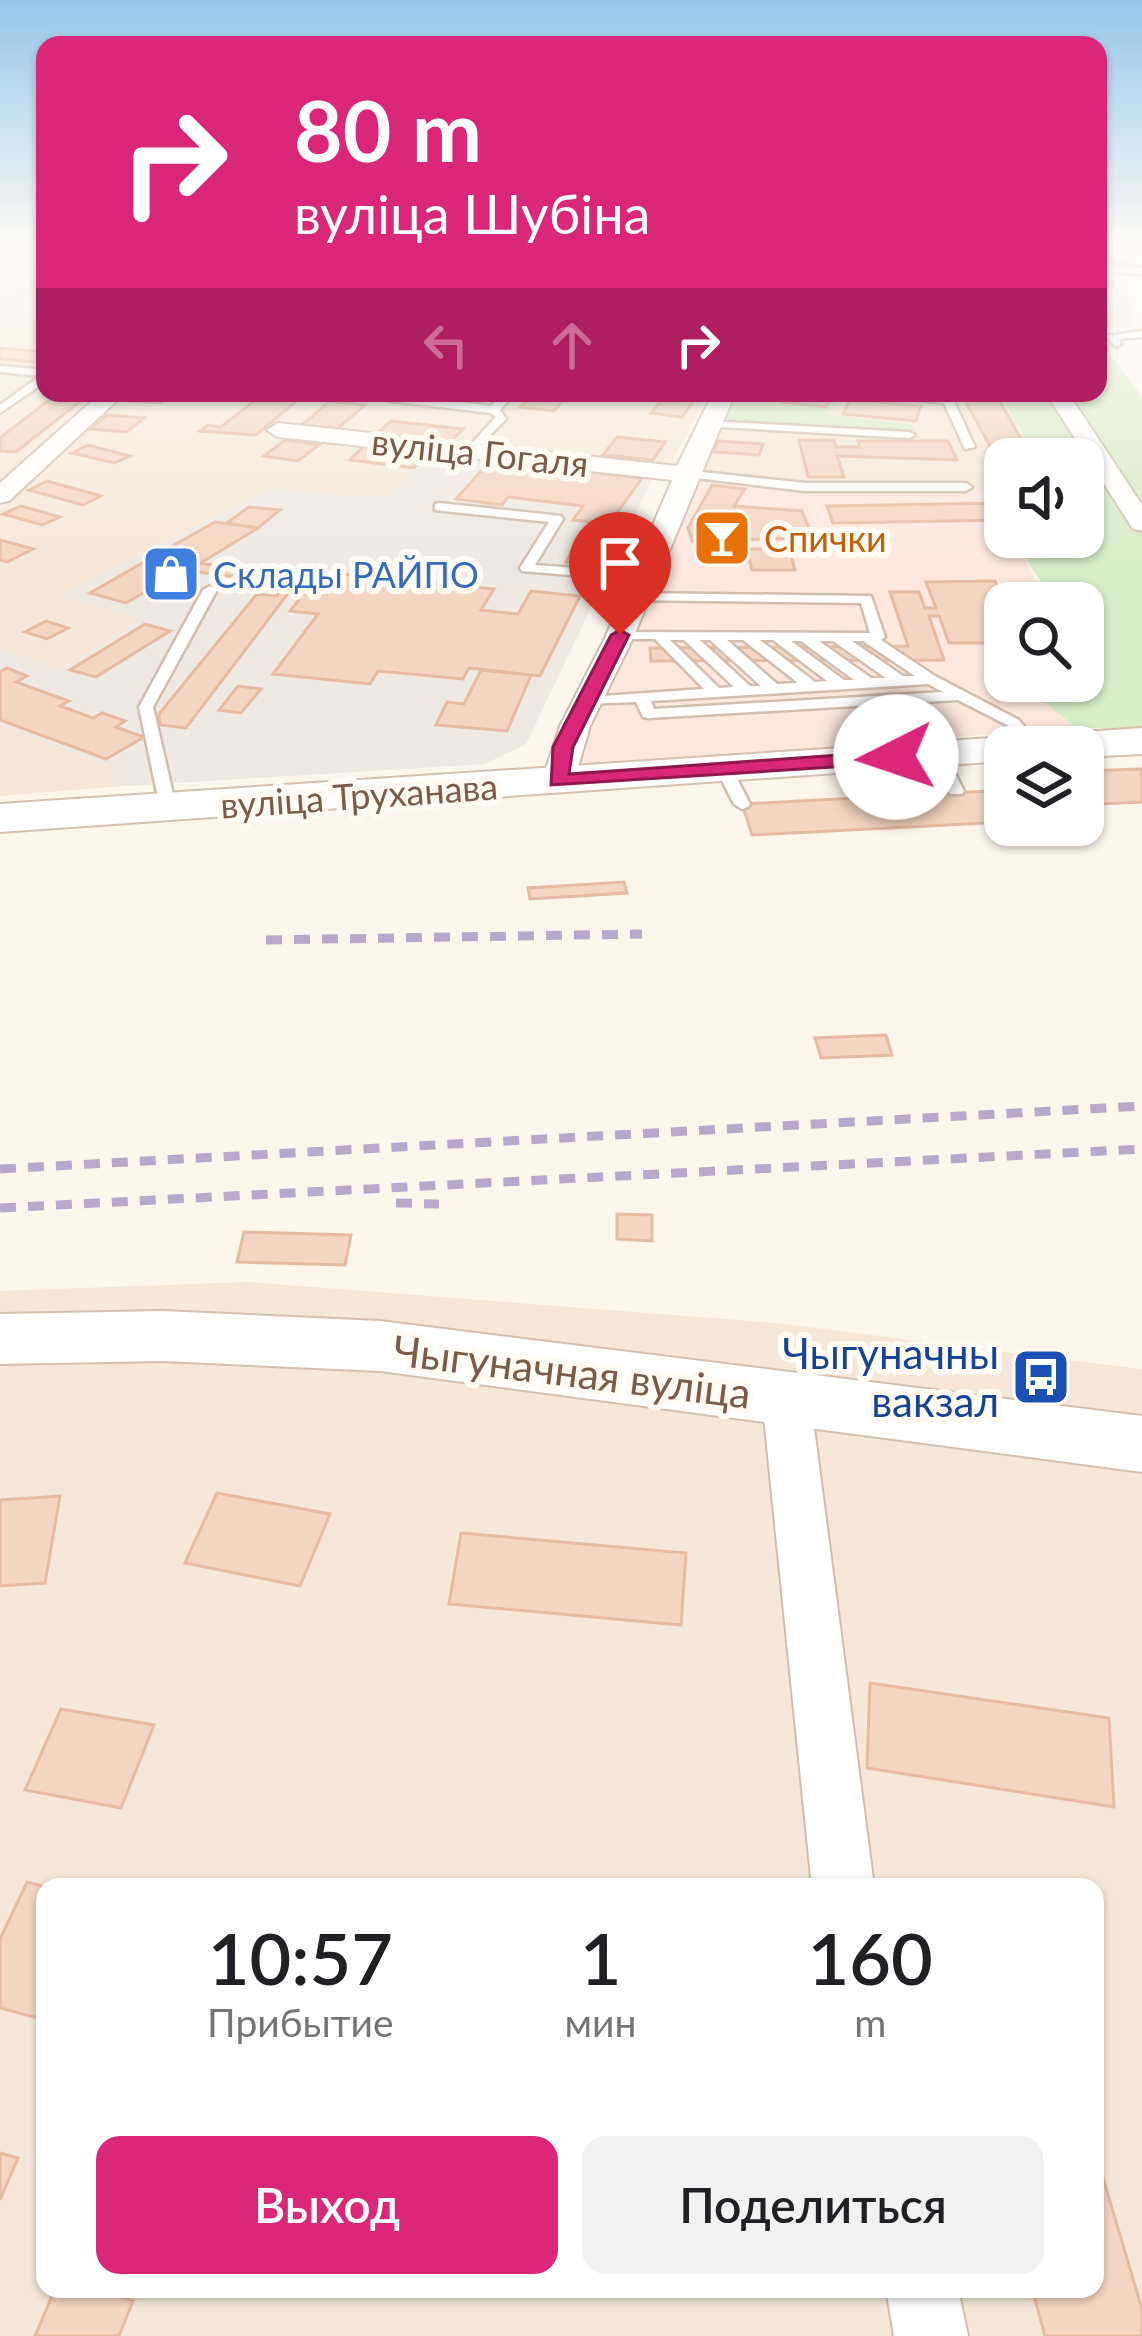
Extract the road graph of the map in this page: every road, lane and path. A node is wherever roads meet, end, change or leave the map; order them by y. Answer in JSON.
{"nodes":[{"id":1,"x":0,"y":369,"type":"edge"},
{"id":2,"x":36,"y":374,"type":"edge"},
{"id":3,"x":36,"y":382,"type":"edge"},
{"id":4,"x":103,"y":402,"type":"edge"},
{"id":5,"x":414,"y":402,"type":"edge"},
{"id":6,"x":502,"y":402,"type":"edge"},
{"id":7,"x":719,"y":402,"type":"edge"},
{"id":8,"x":950,"y":402,"type":"edge"},
{"id":9,"x":1063,"y":402,"type":"edge"},
{"id":10,"x":0,"y":410,"type":"edge"},
{"id":11,"x":494,"y":410,"type":"junction"},
{"id":12,"x":707,"y":424,"type":"junction"},
{"id":13,"x":278,"y":430,"type":"dead end"},
{"id":14,"x":909,"y":435,"type":"dead end"},
{"id":15,"x":970,"y":447,"type":"dead end"},
{"id":16,"x":471,"y":451,"type":"junction"},
{"id":17,"x":683,"y":474,"type":"junction"},
{"id":18,"x":10,"y":478,"type":"edge"},
{"id":19,"x":966,"y":487,"type":"dead end"},
{"id":20,"x":0,"y":496,"type":"edge"},
{"id":21,"x":439,"y":507,"type":"dead end"},
{"id":22,"x":1142,"y":524,"type":"edge"},
{"id":23,"x":639,"y":587,"type":"junction"},
{"id":24,"x":210,"y":590,"type":"dead end"},
{"id":25,"x":620,"y":635,"type":"junction"},
{"id":26,"x":658,"y":635,"type":"junction"},
{"id":27,"x":687,"y":635,"type":"junction"},
{"id":28,"x":714,"y":636,"type":"junction"},
{"id":29,"x":746,"y":636,"type":"junction"},
{"id":30,"x":776,"y":636,"type":"junction"},
{"id":31,"x":804,"y":637,"type":"junction"},
{"id":32,"x":837,"y":637,"type":"junction"},
{"id":33,"x":866,"y":638,"type":"junction"},
{"id":34,"x":930,"y":680,"type":"junction"},
{"id":35,"x":900,"y":681,"type":"junction"},
{"id":36,"x":868,"y":683,"type":"junction"},
{"id":37,"x":841,"y":685,"type":"junction"},
{"id":38,"x":812,"y":687,"type":"junction"},
{"id":39,"x":773,"y":689,"type":"junction"},
{"id":40,"x":747,"y":691,"type":"junction"},
{"id":41,"x":716,"y":693,"type":"junction"},
{"id":42,"x":960,"y":695,"type":"junction"},
{"id":43,"x":641,"y":698,"type":"junction"},
{"id":44,"x":588,"y":700,"type":"junction"},
{"id":45,"x":1015,"y":726,"type":"edge"},
{"id":46,"x":1142,"y":741,"type":"edge"},
{"id":47,"x":1104,"y":743,"type":"edge"},
{"id":48,"x":984,"y":757,"type":"edge"},
{"id":49,"x":558,"y":781,"type":"junction"},
{"id":50,"x":168,"y":807,"type":"junction"},
{"id":51,"x":0,"y":818,"type":"edge"},
{"id":52,"x":0,"y":1339,"type":"edge"},
{"id":53,"x":786,"y":1397,"type":"junction"},
{"id":54,"x":1142,"y":1444,"type":"edge"},
{"id":55,"x":842,"y":1878,"type":"edge"},
{"id":56,"x":924,"y":2298,"type":"edge"},
{"id":57,"x":931,"y":2336,"type":"edge"}],
"edges":[{"from":1,"to":2,"type":"lane"},
{"from":3,"to":10,"type":"lane"},
{"from":4,"to":18,"type":"street"},
{"from":5,"to":11,"type":"lane"},
{"from":6,"to":11,"type":"lane"},
{"from":7,"to":12,"type":"street"},
{"from":8,"to":15,"type":"lane"},
{"from":9,"to":22,"type":"street"},
{"from":11,"to":16,"type":"lane"},
{"from":12,"to":14,"type":"lane"},
{"from":12,"to":17,"type":"street"},
{"from":13,"to":16,"type":"street","name":"вуліца Гогаля"},
{"from":16,"to":17,"type":"street","name":"вуліца Гогаля"},
{"from":17,"to":19,"type":"lane"},
{"from":17,"to":23,"type":"street"},
{"from":18,"to":20,"type":"street"},
{"from":21,"to":23,"type":"lane"},
{"from":23,"to":25,"type":"street"},
{"from":23,"to":33,"type":"lane"},
{"from":24,"to":50,"type":"lane"},
{"from":25,"to":26,"type":"lane"},
{"from":25,"to":44,"type":"street"},
{"from":26,"to":27,"type":"lane"},
{"from":26,"to":41,"type":"lane"},
{"from":27,"to":28,"type":"lane"},
{"from":27,"to":40,"type":"lane"},
{"from":28,"to":29,"type":"lane"},
{"from":28,"to":39,"type":"lane"},
{"from":29,"to":30,"type":"lane"},
{"from":29,"to":38,"type":"lane"},
{"from":30,"to":31,"type":"lane"},
{"from":30,"to":37,"type":"lane"},
{"from":31,"to":32,"type":"lane"},
{"from":31,"to":36,"type":"lane"},
{"from":32,"to":33,"type":"lane"},
{"from":32,"to":35,"type":"lane"},
{"from":33,"to":34,"type":"lane"},
{"from":34,"to":35,"type":"lane"},
{"from":34,"to":42,"type":"lane"},
{"from":35,"to":36,"type":"lane"},
{"from":36,"to":37,"type":"lane"},
{"from":37,"to":38,"type":"lane"},
{"from":38,"to":39,"type":"lane"},
{"from":39,"to":40,"type":"lane"},
{"from":40,"to":41,"type":"lane"},
{"from":41,"to":43,"type":"lane"},
{"from":42,"to":43,"type":"lane"},
{"from":42,"to":45,"type":"lane"},
{"from":43,"to":44,"type":"lane"},
{"from":44,"to":49,"type":"street"},
{"from":46,"to":47,"type":"main road"},
{"from":48,"to":49,"type":"main road","name":"вуліца Труханава"},
{"from":49,"to":50,"type":"main road","name":"вуліца Труханава"},
{"from":50,"to":51,"type":"main road","name":"вуліца Труханава"},
{"from":52,"to":53,"type":"main road","name":"Чыгуначная вуліца"},
{"from":53,"to":54,"type":"main road","name":"Чыгуначная вуліца"},
{"from":53,"to":55,"type":"street"},
{"from":56,"to":57,"type":"street"}]}
